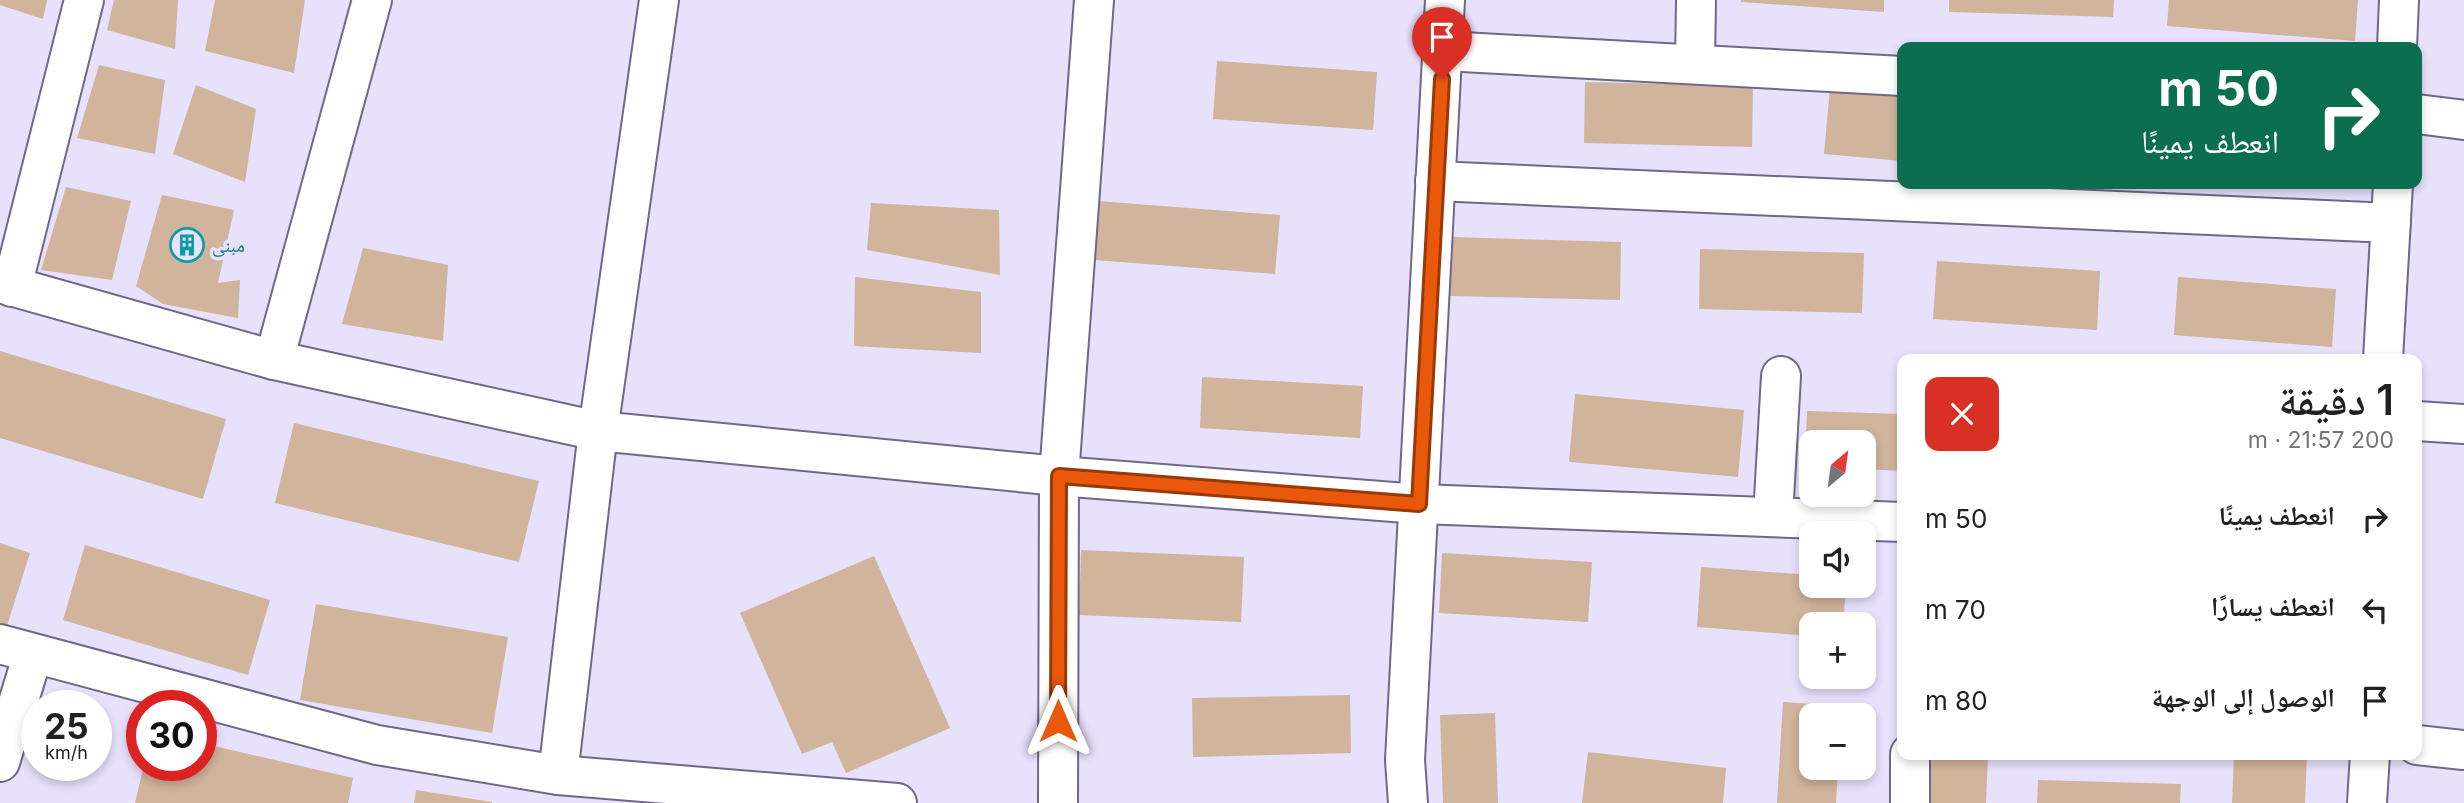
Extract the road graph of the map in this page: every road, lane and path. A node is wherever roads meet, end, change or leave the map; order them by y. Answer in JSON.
{"nodes":[{"id":1,"x":84,"y":0,"type":"edge"},
{"id":2,"x":372,"y":0,"type":"edge"},
{"id":3,"x":659,"y":0,"type":"edge"},
{"id":4,"x":1094,"y":0,"type":"edge"},
{"id":5,"x":1445,"y":0,"type":"edge"},
{"id":6,"x":1696,"y":0,"type":"edge"},
{"id":7,"x":2399,"y":0,"type":"edge"},
{"id":8,"x":2397,"y":42,"type":"edge"},
{"id":9,"x":1444,"y":51,"type":"junction"},
{"id":10,"x":1695,"y":64,"type":"junction"},
{"id":11,"x":1897,"y":76,"type":"edge"},
{"id":12,"x":2422,"y":115,"type":"edge"},
{"id":13,"x":2464,"y":120,"type":"edge"},
{"id":14,"x":1435,"y":181,"type":"junction"},
{"id":15,"x":2393,"y":189,"type":"edge"},
{"id":16,"x":2037,"y":195,"type":"edge"},
{"id":17,"x":2391,"y":223,"type":"junction"},
{"id":18,"x":6,"y":285,"type":"edge"},
{"id":19,"x":2383,"y":354,"type":"edge"},
{"id":20,"x":274,"y":360,"type":"junction"},
{"id":21,"x":1781,"y":376,"type":"dead end"},
{"id":22,"x":2422,"y":421,"type":"edge"},
{"id":23,"x":2464,"y":424,"type":"edge"},
{"id":24,"x":598,"y":431,"type":"junction"},
{"id":25,"x":1059,"y":476,"type":"junction"},
{"id":26,"x":1419,"y":504,"type":"junction"},
{"id":27,"x":1773,"y":517,"type":"junction"},
{"id":28,"x":1897,"y":522,"type":"edge"},
{"id":29,"x":17,"y":649,"type":"edge"},
{"id":30,"x":2422,"y":746,"type":"edge"},
{"id":31,"x":2464,"y":750,"type":"edge"},
{"id":32,"x":1910,"y":760,"type":"edge"},
{"id":33,"x":2370,"y":760,"type":"edge"},
{"id":34,"x":0,"y":762,"type":"edge"},
{"id":35,"x":558,"y":775,"type":"junction"},
{"id":36,"x":897,"y":803,"type":"edge"},
{"id":37,"x":1058,"y":803,"type":"edge"},
{"id":38,"x":1408,"y":803,"type":"edge"},
{"id":39,"x":1910,"y":803,"type":"edge"},
{"id":40,"x":2367,"y":803,"type":"edge"}],
"edges":[{"from":1,"to":18,"type":"street"},
{"from":2,"to":20,"type":"street"},
{"from":3,"to":24,"type":"street"},
{"from":4,"to":25,"type":"street"},
{"from":5,"to":9,"type":"street"},
{"from":6,"to":10,"type":"street"},
{"from":7,"to":8,"type":"street"},
{"from":9,"to":10,"type":"street"},
{"from":9,"to":14,"type":"street"},
{"from":10,"to":11,"type":"street"},
{"from":12,"to":13,"type":"street"},
{"from":14,"to":16,"type":"street"},
{"from":14,"to":26,"type":"street"},
{"from":15,"to":17,"type":"street"},
{"from":16,"to":17,"type":"street"},
{"from":17,"to":19,"type":"street"},
{"from":18,"to":20,"type":"street"},
{"from":20,"to":24,"type":"street"},
{"from":21,"to":27,"type":"street"},
{"from":22,"to":23,"type":"street"},
{"from":24,"to":25,"type":"street"},
{"from":24,"to":35,"type":"street"},
{"from":25,"to":26,"type":"street"},
{"from":25,"to":37,"type":"street"},
{"from":26,"to":27,"type":"street"},
{"from":26,"to":38,"type":"street"},
{"from":27,"to":28,"type":"street"},
{"from":29,"to":34,"type":"street"},
{"from":29,"to":35,"type":"street"},
{"from":30,"to":31,"type":"street"},
{"from":32,"to":39,"type":"street"},
{"from":33,"to":40,"type":"street"},
{"from":35,"to":36,"type":"street"}]}
